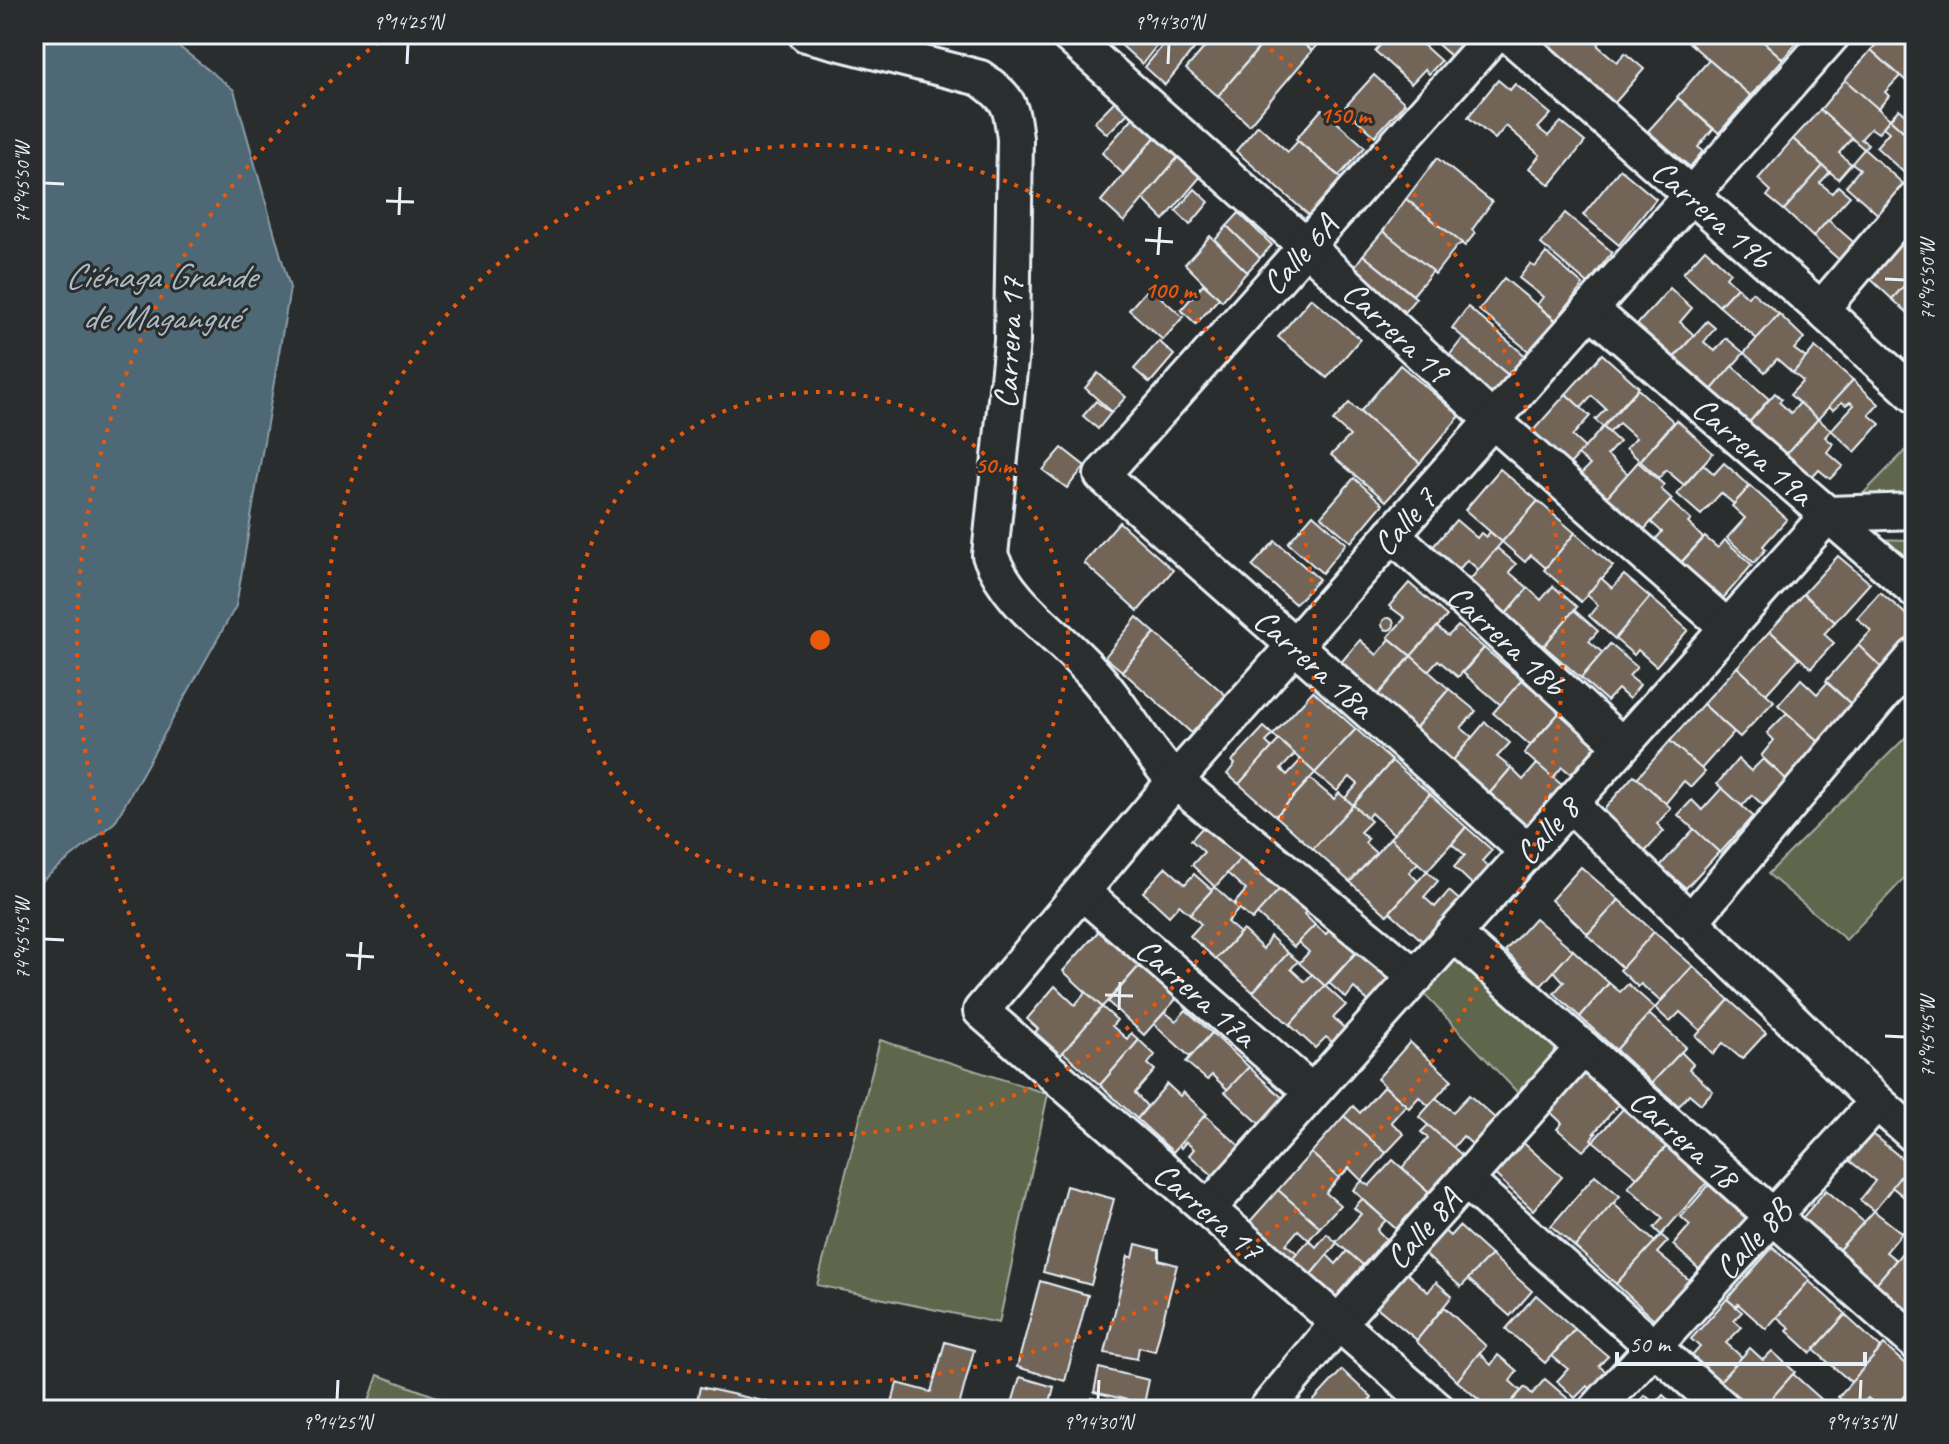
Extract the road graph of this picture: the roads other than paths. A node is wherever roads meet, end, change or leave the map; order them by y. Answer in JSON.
{"nodes":[{"id":1,"x":806,"y":34,"type":"edge"},
{"id":2,"x":1067,"y":34,"type":"edge"},
{"id":3,"x":1495,"y":34,"type":"edge"},
{"id":4,"x":1508,"y":34,"type":"edge"},
{"id":5,"x":1833,"y":34,"type":"edge"},
{"id":6,"x":1692,"y":194,"type":"junction"},
{"id":7,"x":1915,"y":199,"type":"edge"},
{"id":8,"x":1306,"y":246,"type":"junction"},
{"id":9,"x":1590,"y":309,"type":"junction"},
{"id":10,"x":1821,"y":309,"type":"junction"},
{"id":11,"x":1915,"y":395,"type":"edge"},
{"id":12,"x":1492,"y":420,"type":"junction"},
{"id":13,"x":1102,"y":475,"type":"joint"},
{"id":14,"x":1915,"y":511,"type":"edge"},
{"id":15,"x":1829,"y":514,"type":"junction"},
{"id":16,"x":1392,"y":534,"type":"junction"},
{"id":17,"x":1915,"y":590,"type":"edge"},
{"id":18,"x":1728,"y":628,"type":"junction"},
{"id":19,"x":1295,"y":645,"type":"junction"},
{"id":20,"x":1915,"y":656,"type":"edge"},
{"id":21,"x":1622,"y":745,"type":"junction"},
{"id":22,"x":1175,"y":781,"type":"junction"},
{"id":23,"x":1570,"y":804,"type":"junction"},
{"id":24,"x":1527,"y":851,"type":"junction"},
{"id":25,"x":1082,"y":892,"type":"junction"},
{"id":26,"x":1690,"y":922,"type":"junction"},
{"id":27,"x":1454,"y":934,"type":"junction"},
{"id":28,"x":1416,"y":977,"type":"junction"},
{"id":29,"x":981,"y":1011,"type":"joint"},
{"id":30,"x":1583,"y":1048,"type":"junction"},
{"id":31,"x":1312,"y":1092,"type":"junction"},
{"id":32,"x":1877,"y":1102,"type":"junction"},
{"id":33,"x":1915,"y":1136,"type":"edge"},
{"id":34,"x":1466,"y":1181,"type":"junction"},
{"id":35,"x":1208,"y":1209,"type":"junction"},
{"id":36,"x":1773,"y":1216,"type":"junction"},
{"id":37,"x":1338,"y":1323,"type":"junction"},
{"id":38,"x":1913,"y":1336,"type":"edge"},
{"id":39,"x":1653,"y":1348,"type":"junction"},
{"id":40,"x":1266,"y":1410,"type":"edge"},
{"id":41,"x":1438,"y":1410,"type":"edge"},
{"id":42,"x":1596,"y":1410,"type":"edge"},
{"id":43,"x":1725,"y":1410,"type":"edge"}],
"edges":[{"from":1,"to":22,"type":"street","name":"Carrera 17"},
{"from":2,"to":8,"type":"street","name":"Carrera 19"},
{"from":3,"to":8,"type":"street","name":"Calle 6A"},
{"from":4,"to":6,"type":"street","name":"Carrera 19b"},
{"from":5,"to":6,"type":"street","name":"Calle 7"},
{"from":6,"to":9,"type":"street","name":"Calle 7"},
{"from":6,"to":10,"type":"street","name":"Carrera 19b"},
{"from":7,"to":10,"type":"street"},
{"from":8,"to":12,"type":"street","name":"Carrera 19"},
{"from":8,"to":13,"type":"street","name":"Calle 6A"},
{"from":9,"to":12,"type":"street","name":"Calle 7"},
{"from":9,"to":15,"type":"street","name":"Carrera 19a"},
{"from":10,"to":11,"type":"street","name":"Carrera 19b"},
{"from":12,"to":16,"type":"street","name":"Calle 7"},
{"from":12,"to":18,"type":"street","name":"Carrera 19"},
{"from":13,"to":19,"type":"street","name":"Carrera 18a"},
{"from":14,"to":15,"type":"street"},
{"from":15,"to":17,"type":"street","name":"Carrera 19a"},
{"from":15,"to":18,"type":"street","name":"Calle 8"},
{"from":16,"to":19,"type":"street","name":"Calle 7"},
{"from":16,"to":21,"type":"street","name":"Carrera 18b"},
{"from":18,"to":21,"type":"street","name":"Calle 8"},
{"from":19,"to":22,"type":"street","name":"Calle 7"},
{"from":19,"to":24,"type":"street","name":"Carrera 18a"},
{"from":20,"to":26,"type":"street"},
{"from":21,"to":23,"type":"street","name":"Calle 8"},
{"from":22,"to":25,"type":"street","name":"Calle 7"},
{"from":22,"to":28,"type":"street"},
{"from":23,"to":24,"type":"street","name":"Calle 8"},
{"from":23,"to":26,"type":"street"},
{"from":24,"to":27,"type":"street","name":"Calle 8"},
{"from":25,"to":29,"type":"street","name":"Calle 7"},
{"from":25,"to":31,"type":"street","name":"Carrera 17a"},
{"from":26,"to":32,"type":"street"},
{"from":27,"to":28,"type":"street","name":"Calle 8"},
{"from":27,"to":30,"type":"street","name":"Carrera 18"},
{"from":28,"to":31,"type":"street","name":"Calle 8"},
{"from":29,"to":35,"type":"street","name":"Carrera 17"},
{"from":30,"to":34,"type":"street","name":"Calle 8A"},
{"from":30,"to":36,"type":"street","name":"Carrera 18"},
{"from":31,"to":35,"type":"street","name":"Calle 8"},
{"from":32,"to":33,"type":"street"},
{"from":32,"to":36,"type":"street","name":"Calle 8B"},
{"from":34,"to":37,"type":"street","name":"Calle 8A"},
{"from":34,"to":39,"type":"street"},
{"from":35,"to":37,"type":"street","name":"Carrera 17"},
{"from":36,"to":38,"type":"street","name":"Carrera 18"},
{"from":36,"to":39,"type":"street","name":"Calle 8B"},
{"from":37,"to":40,"type":"street","name":"Calle 8A"},
{"from":37,"to":41,"type":"street","name":"Carrera 17"},
{"from":39,"to":42,"type":"street","name":"Calle 8B"},
{"from":39,"to":43,"type":"street"}]}
